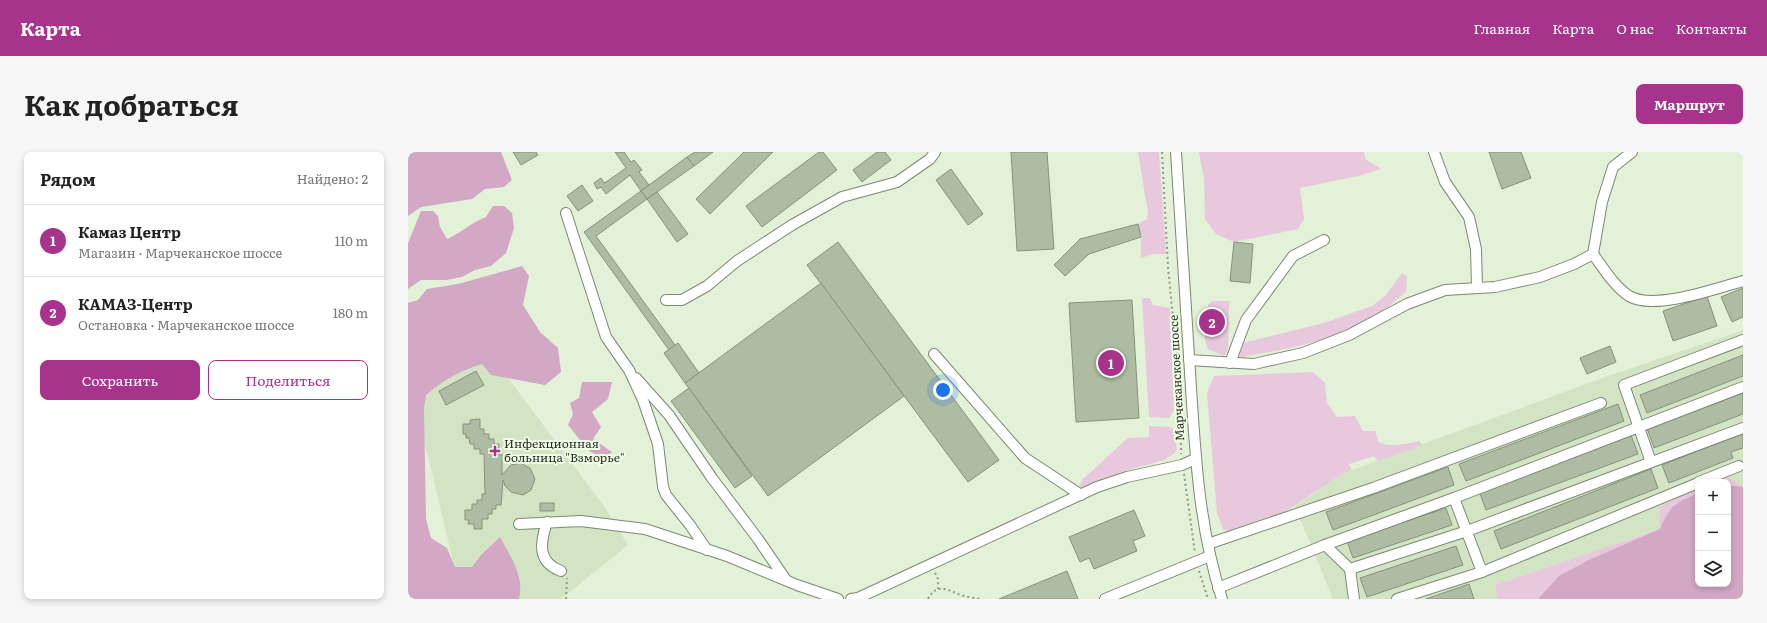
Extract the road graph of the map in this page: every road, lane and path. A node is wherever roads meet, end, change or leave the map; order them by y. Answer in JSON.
{"nodes":[{"id":1,"x":935,"y":152,"type":"edge"},
{"id":2,"x":1162,"y":152,"type":"edge"},
{"id":3,"x":1176,"y":152,"type":"edge"},
{"id":4,"x":1434,"y":152,"type":"edge"},
{"id":5,"x":1632,"y":152,"type":"edge"},
{"id":6,"x":566,"y":213,"type":"dead end"},
{"id":7,"x":1324,"y":240,"type":"dead end"},
{"id":8,"x":1593,"y":254,"type":"junction"},
{"id":9,"x":1743,"y":281,"type":"edge"},
{"id":10,"x":1477,"y":288,"type":"junction"},
{"id":11,"x":666,"y":300,"type":"dead end"},
{"id":12,"x":1743,"y":340,"type":"edge"},
{"id":13,"x":934,"y":354,"type":"dead end"},
{"id":14,"x":1189,"y":360,"type":"junction"},
{"id":15,"x":1230,"y":363,"type":"junction"},
{"id":16,"x":629,"y":370,"type":"junction"},
{"id":17,"x":1743,"y":387,"type":"edge"},
{"id":18,"x":1602,"y":402,"type":"dead end"},
{"id":19,"x":1638,"y":428,"type":"junction"},
{"id":20,"x":1743,"y":428,"type":"edge"},
{"id":21,"x":1195,"y":459,"type":"junction"},
{"id":22,"x":1651,"y":462,"type":"junction"},
{"id":23,"x":1182,"y":465,"type":"junction"},
{"id":24,"x":1739,"y":466,"type":"dead end"},
{"id":25,"x":1706,"y":479,"type":"edge"},
{"id":26,"x":1695,"y":484,"type":"edge"},
{"id":27,"x":1081,"y":495,"type":"junction"},
{"id":28,"x":1454,"y":498,"type":"junction"},
{"id":29,"x":547,"y":522,"type":"junction"},
{"id":30,"x":519,"y":524,"type":"dead end"},
{"id":31,"x":1467,"y":531,"type":"junction"},
{"id":32,"x":1208,"y":544,"type":"junction"},
{"id":33,"x":1325,"y":545,"type":"junction"},
{"id":34,"x":707,"y":550,"type":"junction"},
{"id":35,"x":1210,"y":556,"type":"junction"},
{"id":36,"x":1196,"y":562,"type":"junction"},
{"id":37,"x":1350,"y":569,"type":"junction"},
{"id":38,"x":561,"y":571,"type":"joint"},
{"id":39,"x":1482,"y":572,"type":"junction"},
{"id":40,"x":938,"y":579,"type":"dead end"},
{"id":41,"x":786,"y":580,"type":"junction"},
{"id":42,"x":1218,"y":588,"type":"junction"},
{"id":43,"x":938,"y":589,"type":"junction"},
{"id":44,"x":566,"y":599,"type":"edge"},
{"id":45,"x":838,"y":599,"type":"edge"},
{"id":46,"x":851,"y":599,"type":"edge"},
{"id":47,"x":928,"y":599,"type":"edge"},
{"id":48,"x":980,"y":599,"type":"edge"},
{"id":49,"x":1105,"y":599,"type":"edge"},
{"id":50,"x":1208,"y":599,"type":"edge"},
{"id":51,"x":1222,"y":599,"type":"edge"},
{"id":52,"x":1354,"y":599,"type":"edge"},
{"id":53,"x":1397,"y":599,"type":"edge"}],
"edges":[{"from":1,"to":11,"type":"street"},
{"from":2,"to":23,"type":"path"},
{"from":3,"to":14,"type":"street","name":"Марчеканское шоссе"},
{"from":4,"to":10,"type":"street"},
{"from":5,"to":8,"type":"street"},
{"from":6,"to":16,"type":"street"},
{"from":7,"to":15,"type":"street"},
{"from":8,"to":9,"type":"street"},
{"from":8,"to":10,"type":"street"},
{"from":10,"to":15,"type":"street"},
{"from":12,"to":19,"type":"street"},
{"from":13,"to":27,"type":"street"},
{"from":14,"to":15,"type":"street"},
{"from":14,"to":21,"type":"street","name":"Марчеканское шоссе"},
{"from":16,"to":34,"type":"street"},
{"from":16,"to":41,"type":"street"},
{"from":17,"to":19,"type":"street"},
{"from":18,"to":32,"type":"street"},
{"from":19,"to":22,"type":"street"},
{"from":19,"to":28,"type":"street"},
{"from":20,"to":22,"type":"street"},
{"from":21,"to":23,"type":"street"},
{"from":21,"to":32,"type":"street","name":"Марчеканское шоссе"},
{"from":22,"to":31,"type":"street"},
{"from":23,"to":27,"type":"street"},
{"from":23,"to":36,"type":"path"},
{"from":24,"to":25,"type":"street"},
{"from":26,"to":39,"type":"street"},
{"from":27,"to":46,"type":"street"},
{"from":28,"to":31,"type":"street"},
{"from":28,"to":33,"type":"street"},
{"from":29,"to":30,"type":"street"},
{"from":29,"to":34,"type":"street"},
{"from":29,"to":38,"type":"street"},
{"from":31,"to":37,"type":"street"},
{"from":31,"to":39,"type":"street"},
{"from":32,"to":35,"type":"street","name":"Марчеканское шоссе"},
{"from":33,"to":37,"type":"street"},
{"from":33,"to":42,"type":"street"},
{"from":34,"to":41,"type":"street"},
{"from":35,"to":36,"type":"street"},
{"from":35,"to":42,"type":"street","name":"Марчеканское шоссе"},
{"from":36,"to":49,"type":"street"},
{"from":36,"to":50,"type":"path"},
{"from":37,"to":52,"type":"street"},
{"from":38,"to":44,"type":"path"},
{"from":39,"to":53,"type":"street"},
{"from":40,"to":43,"type":"path"},
{"from":41,"to":45,"type":"street"},
{"from":42,"to":51,"type":"street","name":"Марчеканское шоссе"},
{"from":43,"to":47,"type":"path"},
{"from":43,"to":48,"type":"path"}]}
